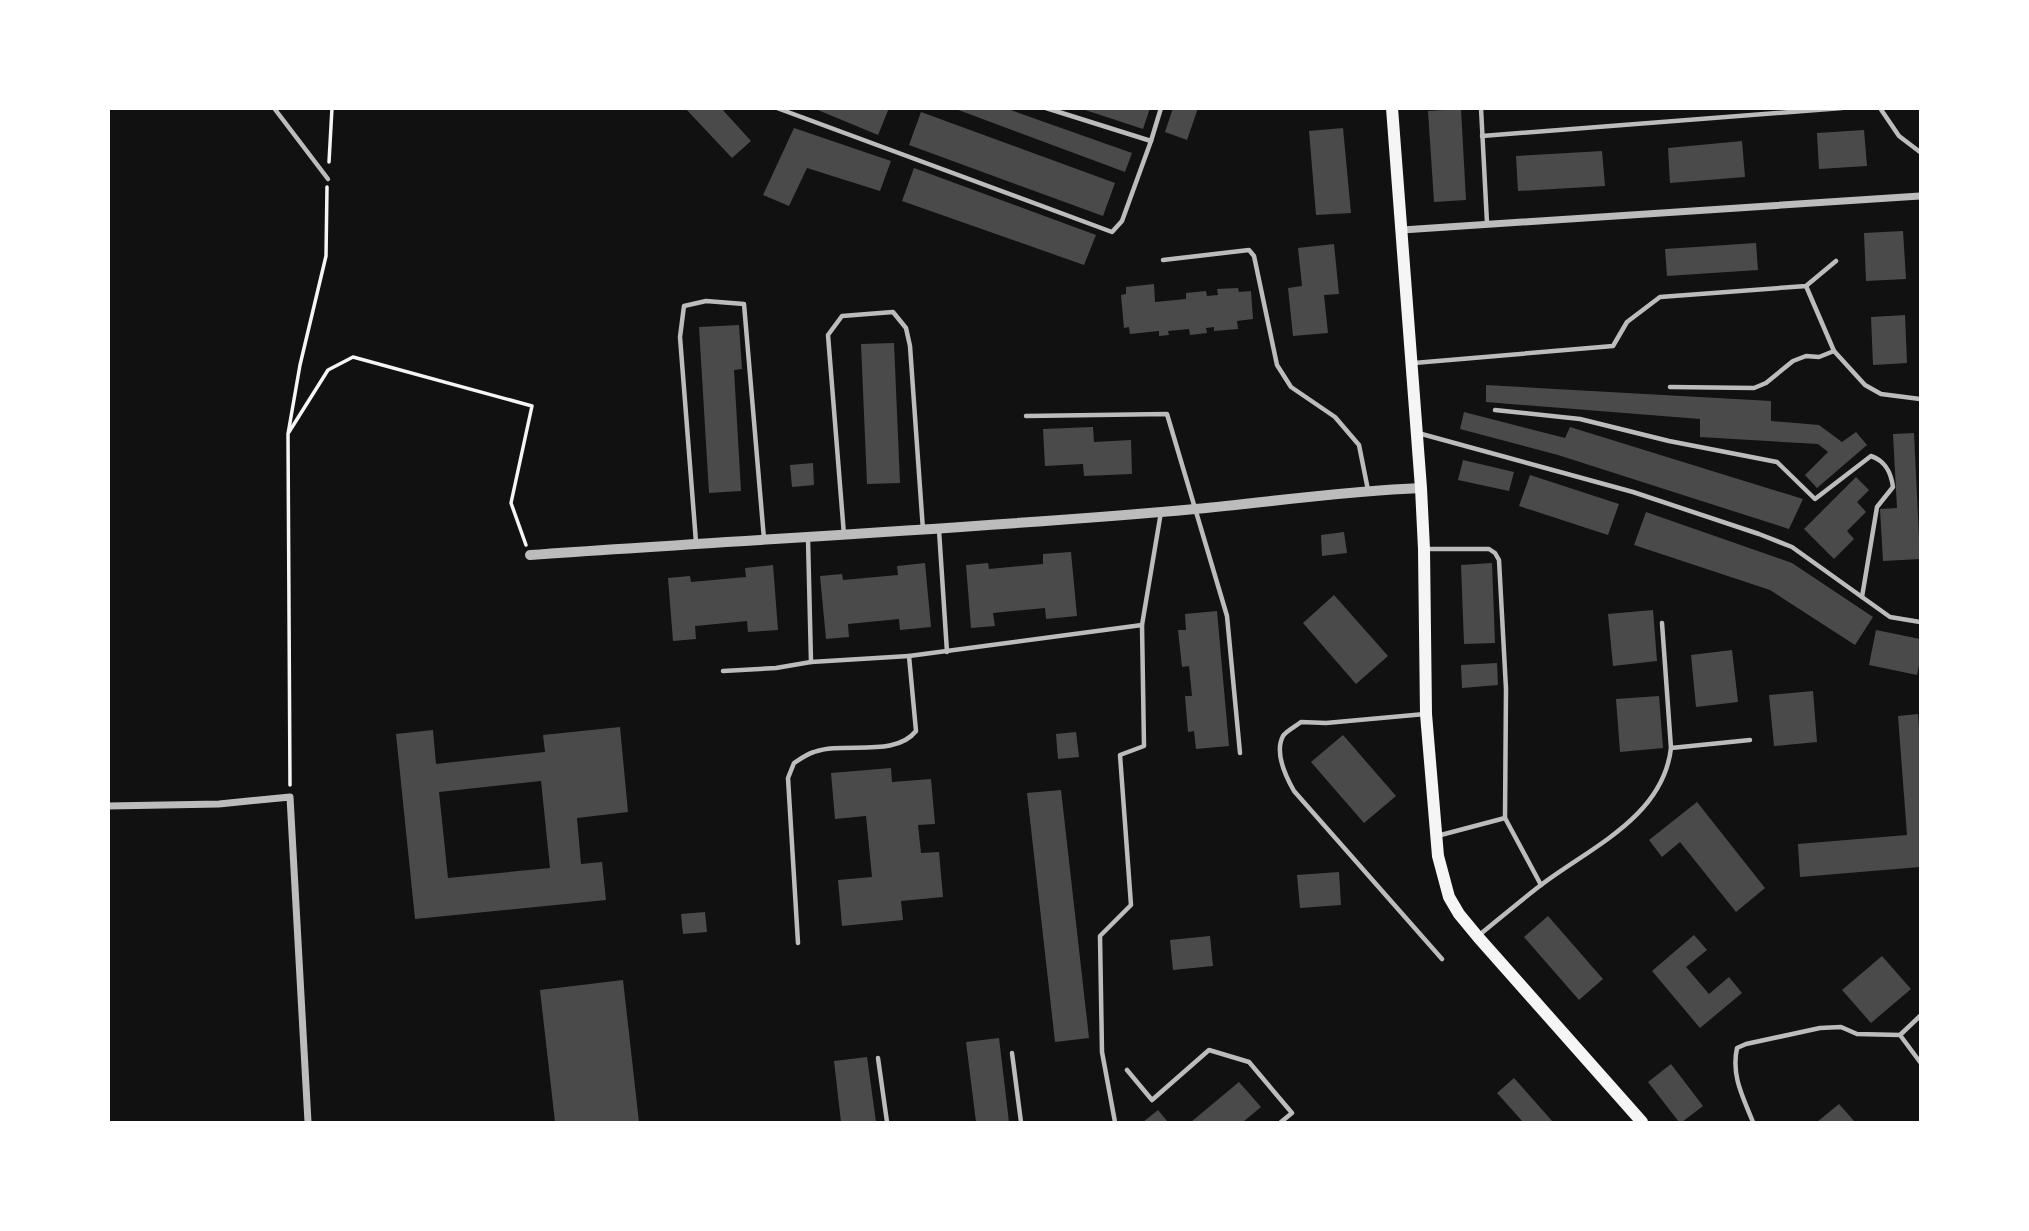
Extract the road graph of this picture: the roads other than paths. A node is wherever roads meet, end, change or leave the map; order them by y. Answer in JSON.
{"nodes":[{"id":1,"x":274,"y":108,"type":"edge"},
{"id":2,"x":777,"y":108,"type":"edge"},
{"id":3,"x":1046,"y":108,"type":"edge"},
{"id":4,"x":1161,"y":108,"type":"edge"},
{"id":5,"x":1392,"y":108,"type":"edge"},
{"id":6,"x":1480,"y":108,"type":"edge"},
{"id":7,"x":1842,"y":108,"type":"edge"},
{"id":8,"x":1880,"y":108,"type":"edge"},
{"id":9,"x":1482,"y":136,"type":"junction"},
{"id":10,"x":1151,"y":141,"type":"junction"},
{"id":11,"x":1920,"y":152,"type":"edge"},
{"id":12,"x":328,"y":179,"type":"road end"},
{"id":13,"x":1920,"y":196,"type":"edge"},
{"id":14,"x":1487,"y":223,"type":"junction"},
{"id":15,"x":1402,"y":230,"type":"junction"},
{"id":16,"x":1163,"y":260,"type":"dead end"},
{"id":17,"x":1836,"y":261,"type":"dead end"},
{"id":18,"x":1806,"y":286,"type":"junction"},
{"id":19,"x":1833,"y":351,"type":"junction"},
{"id":20,"x":1413,"y":363,"type":"junction"},
{"id":21,"x":1670,"y":387,"type":"dead end"},
{"id":22,"x":1920,"y":399,"type":"edge"},
{"id":23,"x":1495,"y":410,"type":"dead end"},
{"id":24,"x":1026,"y":416,"type":"dead end"},
{"id":25,"x":1418,"y":433,"type":"junction"},
{"id":26,"x":1421,"y":488,"type":"junction"},
{"id":27,"x":1368,"y":490,"type":"junction"},
{"id":28,"x":1194,"y":509,"type":"junction"},
{"id":29,"x":1161,"y":511,"type":"junction"},
{"id":30,"x":939,"y":529,"type":"junction"},
{"id":31,"x":923,"y":530,"type":"junction"},
{"id":32,"x":844,"y":536,"type":"junction"},
{"id":33,"x":808,"y":538,"type":"junction"},
{"id":34,"x":764,"y":542,"type":"junction"},
{"id":35,"x":696,"y":543,"type":"junction"},
{"id":36,"x":1424,"y":549,"type":"junction"},
{"id":37,"x":530,"y":555,"type":"road end"},
{"id":38,"x":1862,"y":597,"type":"junction"},
{"id":39,"x":1920,"y":622,"type":"edge"},
{"id":40,"x":1662,"y":623,"type":"dead end"},
{"id":41,"x":1142,"y":625,"type":"junction"},
{"id":42,"x":947,"y":652,"type":"junction"},
{"id":43,"x":909,"y":656,"type":"junction"},
{"id":44,"x":811,"y":662,"type":"junction"},
{"id":45,"x":723,"y":671,"type":"dead end"},
{"id":46,"x":1426,"y":714,"type":"junction"},
{"id":47,"x":1750,"y":740,"type":"dead end"},
{"id":48,"x":1671,"y":748,"type":"junction"},
{"id":49,"x":1240,"y":753,"type":"dead end"},
{"id":50,"x":108,"y":806,"type":"edge"},
{"id":51,"x":1505,"y":818,"type":"junction"},
{"id":52,"x":1437,"y":836,"type":"junction"},
{"id":53,"x":1541,"y":885,"type":"junction"},
{"id":54,"x":1478,"y":937,"type":"junction"},
{"id":55,"x":798,"y":943,"type":"dead end"},
{"id":56,"x":1442,"y":960,"type":"dead end"},
{"id":57,"x":1920,"y":1016,"type":"edge"},
{"id":58,"x":1900,"y":1035,"type":"junction"},
{"id":59,"x":1012,"y":1052,"type":"dead end"},
{"id":60,"x":878,"y":1058,"type":"dead end"},
{"id":61,"x":1920,"y":1062,"type":"edge"},
{"id":62,"x":1127,"y":1070,"type":"dead end"},
{"id":63,"x":308,"y":1122,"type":"edge"},
{"id":64,"x":887,"y":1122,"type":"edge"},
{"id":65,"x":1021,"y":1122,"type":"edge"},
{"id":66,"x":1115,"y":1122,"type":"edge"},
{"id":67,"x":1281,"y":1122,"type":"edge"},
{"id":68,"x":1642,"y":1122,"type":"edge"},
{"id":69,"x":1753,"y":1122,"type":"edge"}],
"edges":[{"from":1,"to":12,"type":"lane"},
{"from":2,"to":10,"type":"lane"},
{"from":3,"to":10,"type":"lane"},
{"from":4,"to":10,"type":"lane"},
{"from":5,"to":15,"type":"main road"},
{"from":6,"to":9,"type":"lane"},
{"from":7,"to":9,"type":"lane"},
{"from":8,"to":11,"type":"lane"},
{"from":9,"to":14,"type":"lane"},
{"from":13,"to":14,"type":"street"},
{"from":14,"to":15,"type":"street"},
{"from":15,"to":20,"type":"main road"},
{"from":16,"to":27,"type":"lane"},
{"from":17,"to":18,"type":"lane"},
{"from":18,"to":19,"type":"lane"},
{"from":18,"to":20,"type":"lane"},
{"from":19,"to":21,"type":"lane"},
{"from":19,"to":22,"type":"lane"},
{"from":20,"to":25,"type":"main road"},
{"from":23,"to":38,"type":"lane"},
{"from":24,"to":28,"type":"lane"},
{"from":25,"to":26,"type":"main road"},
{"from":25,"to":38,"type":"lane"},
{"from":26,"to":27,"type":"street"},
{"from":26,"to":36,"type":"main road"},
{"from":27,"to":28,"type":"street"},
{"from":28,"to":29,"type":"street"},
{"from":28,"to":49,"type":"lane"},
{"from":29,"to":30,"type":"street"},
{"from":29,"to":41,"type":"lane"},
{"from":30,"to":31,"type":"street"},
{"from":30,"to":42,"type":"lane"},
{"from":31,"to":32,"type":"street"},
{"from":31,"to":32,"type":"lane"},
{"from":32,"to":33,"type":"street"},
{"from":33,"to":34,"type":"street"},
{"from":33,"to":44,"type":"lane"},
{"from":34,"to":35,"type":"street"},
{"from":34,"to":35,"type":"lane"},
{"from":35,"to":37,"type":"street"},
{"from":36,"to":46,"type":"main road"},
{"from":36,"to":51,"type":"lane"},
{"from":38,"to":39,"type":"lane"},
{"from":40,"to":48,"type":"lane"},
{"from":41,"to":42,"type":"lane"},
{"from":41,"to":66,"type":"lane"},
{"from":42,"to":43,"type":"lane"},
{"from":43,"to":44,"type":"lane"},
{"from":43,"to":55,"type":"lane"},
{"from":44,"to":45,"type":"lane"},
{"from":46,"to":52,"type":"main road"},
{"from":46,"to":56,"type":"lane"},
{"from":47,"to":48,"type":"lane"},
{"from":48,"to":53,"type":"lane"},
{"from":50,"to":63,"type":"street"},
{"from":51,"to":52,"type":"lane"},
{"from":51,"to":53,"type":"lane"},
{"from":52,"to":54,"type":"main road"},
{"from":53,"to":54,"type":"lane"},
{"from":54,"to":68,"type":"main road"},
{"from":57,"to":58,"type":"lane"},
{"from":58,"to":61,"type":"lane"},
{"from":58,"to":69,"type":"lane"},
{"from":59,"to":65,"type":"lane"},
{"from":60,"to":64,"type":"lane"},
{"from":62,"to":67,"type":"lane"}]}
